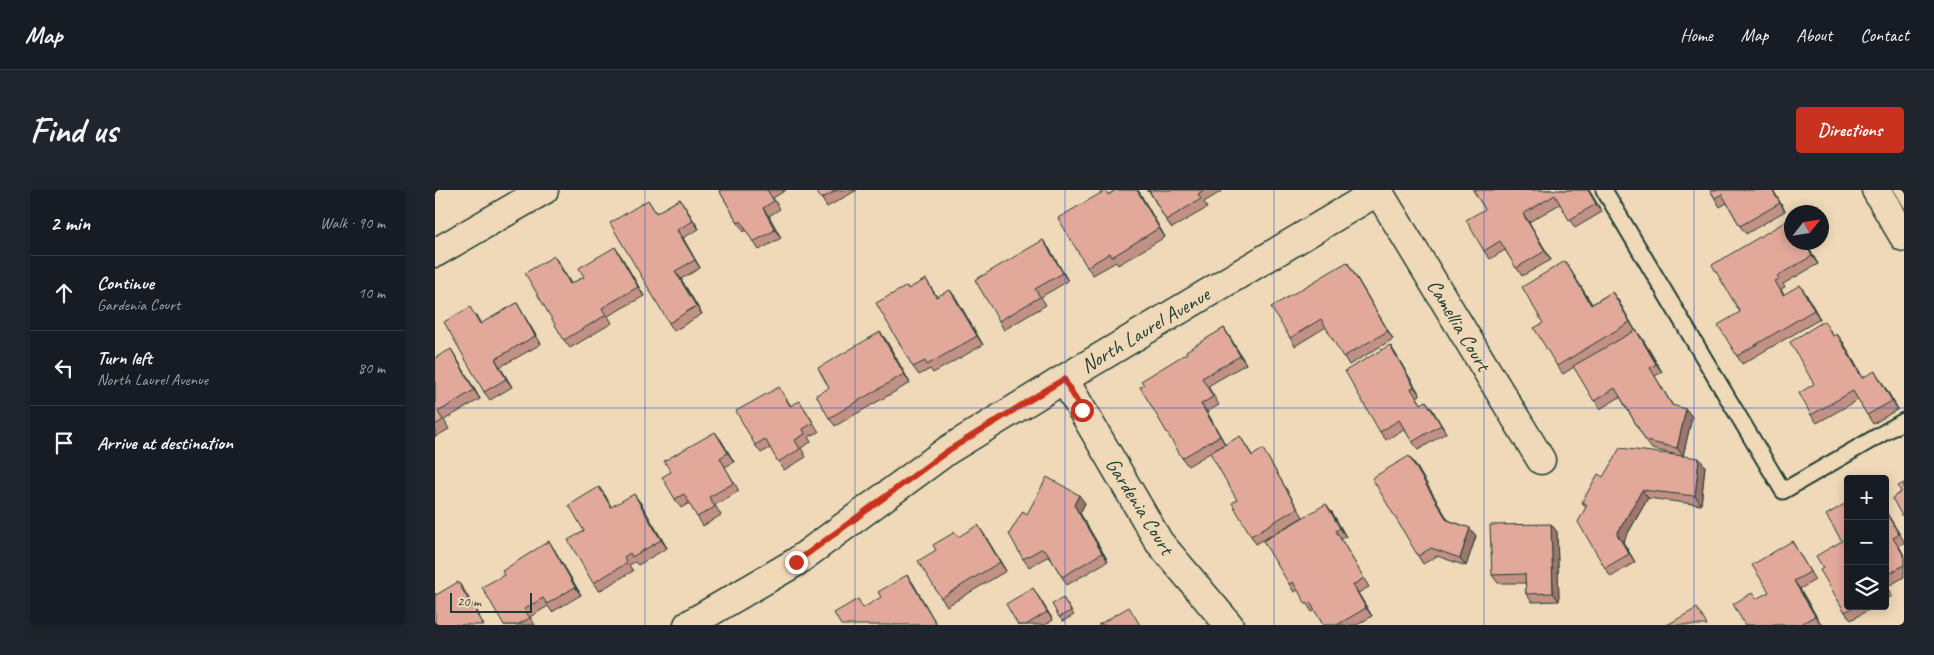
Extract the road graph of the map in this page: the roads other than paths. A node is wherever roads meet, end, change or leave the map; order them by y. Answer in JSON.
{"nodes":[{"id":1,"x":544,"y":190,"type":"edge"},
{"id":2,"x":1604,"y":190,"type":"edge"},
{"id":3,"x":1876,"y":190,"type":"edge"},
{"id":4,"x":1379,"y":191,"type":"edge"},
{"id":5,"x":1904,"y":237,"type":"edge"},
{"id":6,"x":435,"y":253,"type":"edge"},
{"id":7,"x":1064,"y":379,"type":"junction"},
{"id":8,"x":1904,"y":420,"type":"edge"},
{"id":9,"x":1541,"y":460,"type":"dead end"},
{"id":10,"x":688,"y":625,"type":"edge"},
{"id":11,"x":1229,"y":625,"type":"edge"}],
"edges":[{"from":1,"to":6,"type":"street"},
{"from":2,"to":8,"type":"lane"},
{"from":3,"to":5,"type":"street"},
{"from":4,"to":7,"type":"street","name":"North Laurel Avenue"},
{"from":4,"to":9,"type":"street","name":"Camellia Court"},
{"from":7,"to":10,"type":"street","name":"North Laurel Avenue"},
{"from":7,"to":11,"type":"street","name":"Gardenia Court"}]}
